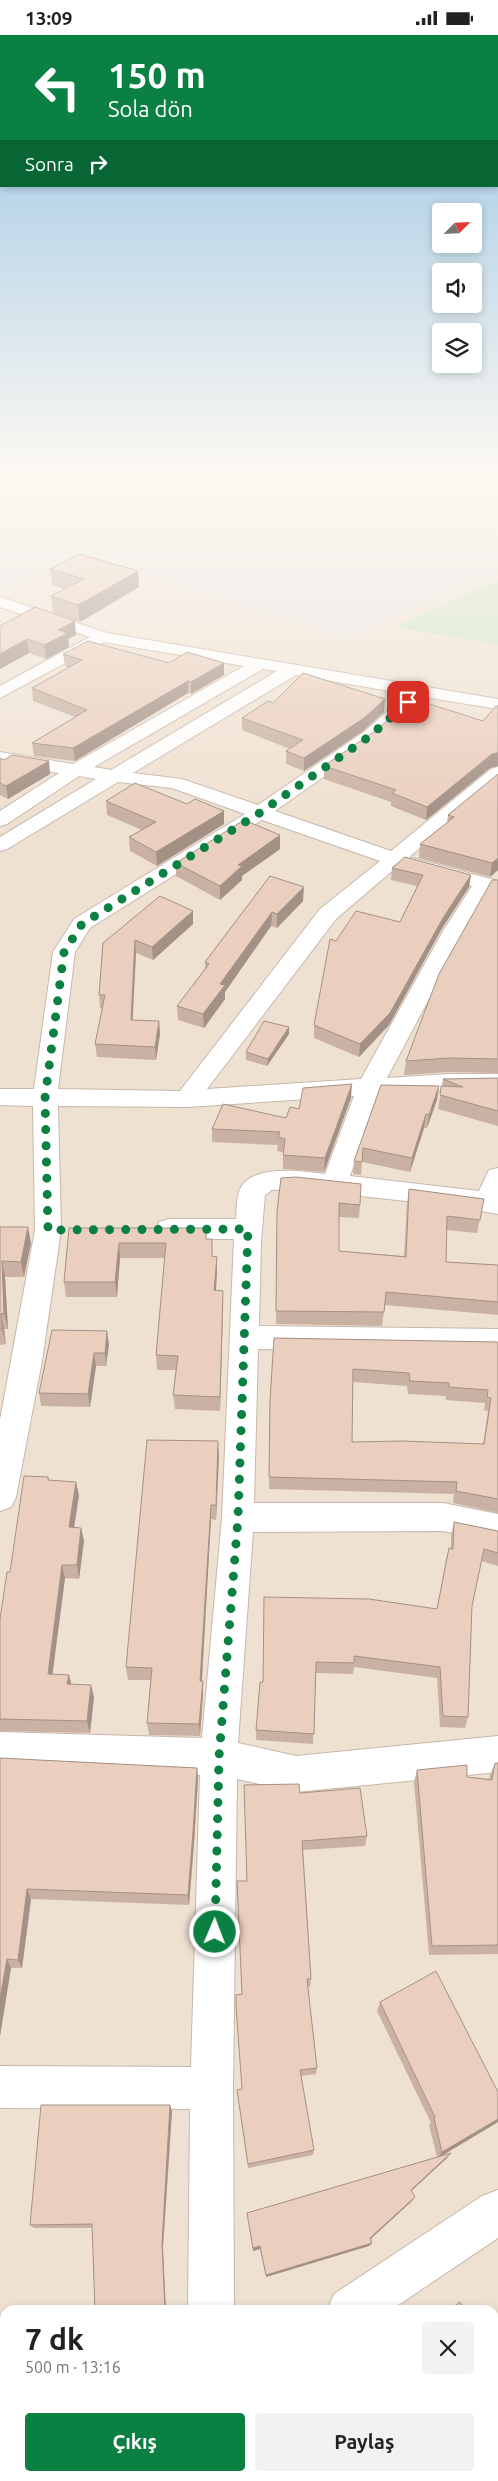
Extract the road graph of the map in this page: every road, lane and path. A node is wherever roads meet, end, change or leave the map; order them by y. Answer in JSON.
{"nodes":[{"id":1,"x":0,"y":602,"type":"edge"},
{"id":2,"x":104,"y":637,"type":"junction"},
{"id":3,"x":261,"y":663,"type":"junction"},
{"id":4,"x":293,"y":669,"type":"junction"},
{"id":5,"x":421,"y":691,"type":"junction"},
{"id":6,"x":0,"y":693,"type":"edge"},
{"id":7,"x":498,"y":704,"type":"edge"},
{"id":8,"x":0,"y":758,"type":"edge"},
{"id":9,"x":76,"y":770,"type":"junction"},
{"id":10,"x":498,"y":773,"type":"edge"},
{"id":11,"x":112,"y":776,"type":"junction"},
{"id":12,"x":258,"y":814,"type":"junction"},
{"id":13,"x":0,"y":821,"type":"edge"},
{"id":14,"x":0,"y":845,"type":"edge"},
{"id":15,"x":394,"y":859,"type":"junction"},
{"id":16,"x":491,"y":885,"type":"edge"},
{"id":17,"x":498,"y":1082,"type":"edge"},
{"id":18,"x":369,"y":1088,"type":"junction"},
{"id":19,"x":0,"y":1097,"type":"edge"},
{"id":20,"x":45,"y":1098,"type":"junction"},
{"id":21,"x":186,"y":1099,"type":"junction"},
{"id":22,"x":335,"y":1183,"type":"junction"},
{"id":23,"x":495,"y":1194,"type":"edge"},
{"id":24,"x":148,"y":1229,"type":"edge"},
{"id":25,"x":248,"y":1229,"type":"junction"},
{"id":26,"x":19,"y":1230,"type":"edge"},
{"id":27,"x":58,"y":1230,"type":"junction"},
{"id":28,"x":244,"y":1337,"type":"junction"},
{"id":29,"x":498,"y":1341,"type":"edge"},
{"id":30,"x":0,"y":1497,"type":"edge"},
{"id":31,"x":238,"y":1518,"type":"junction"},
{"id":32,"x":498,"y":1528,"type":"edge"},
{"id":33,"x":0,"y":1750,"type":"edge"},
{"id":34,"x":498,"y":1754,"type":"edge"},
{"id":35,"x":219,"y":1757,"type":"junction"},
{"id":36,"x":0,"y":2087,"type":"edge"},
{"id":37,"x":212,"y":2088,"type":"junction"},
{"id":38,"x":498,"y":2212,"type":"edge"},
{"id":39,"x":212,"y":2305,"type":"edge"},
{"id":40,"x":358,"y":2305,"type":"edge"}],
"edges":[{"from":1,"to":2,"type":"street"},
{"from":2,"to":3,"type":"street"},
{"from":2,"to":6,"type":"street"},
{"from":3,"to":4,"type":"street"},
{"from":3,"to":9,"type":"street"},
{"from":4,"to":5,"type":"street"},
{"from":4,"to":11,"type":"street"},
{"from":5,"to":7,"type":"street"},
{"from":5,"to":12,"type":"street"},
{"from":8,"to":9,"type":"street"},
{"from":9,"to":11,"type":"street"},
{"from":9,"to":13,"type":"street"},
{"from":10,"to":15,"type":"street"},
{"from":11,"to":12,"type":"street"},
{"from":11,"to":14,"type":"street"},
{"from":12,"to":15,"type":"street"},
{"from":12,"to":20,"type":"street"},
{"from":15,"to":16,"type":"street"},
{"from":15,"to":21,"type":"street"},
{"from":16,"to":18,"type":"street"},
{"from":17,"to":18,"type":"street"},
{"from":18,"to":21,"type":"street"},
{"from":18,"to":22,"type":"street"},
{"from":19,"to":20,"type":"street"},
{"from":20,"to":21,"type":"street"},
{"from":20,"to":27,"type":"street"},
{"from":22,"to":23,"type":"street"},
{"from":22,"to":25,"type":"street"},
{"from":24,"to":25,"type":"street"},
{"from":25,"to":28,"type":"street"},
{"from":26,"to":27,"type":"street"},
{"from":27,"to":30,"type":"street"},
{"from":28,"to":29,"type":"street"},
{"from":28,"to":31,"type":"street"},
{"from":31,"to":32,"type":"street"},
{"from":31,"to":35,"type":"street"},
{"from":33,"to":35,"type":"street"},
{"from":34,"to":35,"type":"street"},
{"from":35,"to":37,"type":"street"},
{"from":36,"to":37,"type":"street"},
{"from":37,"to":39,"type":"street"},
{"from":38,"to":40,"type":"street"}]}
